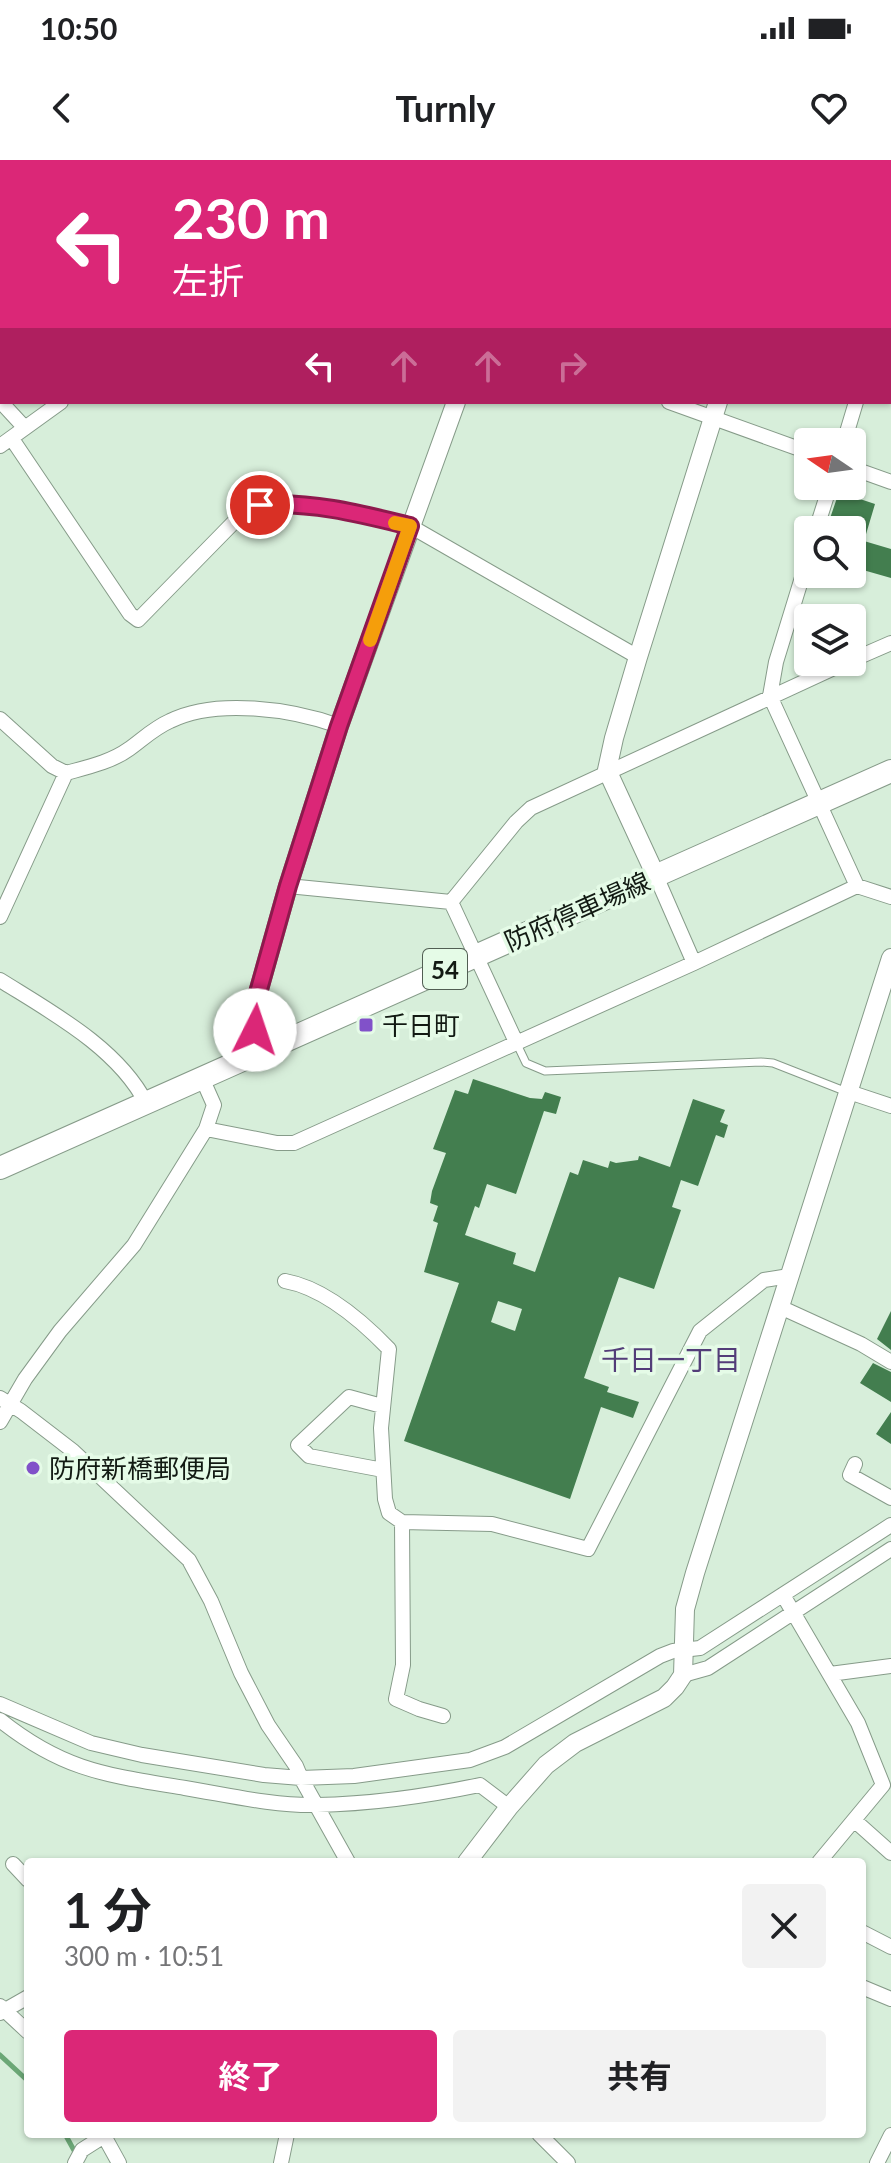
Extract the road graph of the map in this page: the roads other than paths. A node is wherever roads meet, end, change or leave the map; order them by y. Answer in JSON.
{"nodes":[{"id":1,"x":3,"y":404,"type":"edge"},
{"id":2,"x":58,"y":404,"type":"edge"},
{"id":3,"x":455,"y":404,"type":"edge"},
{"id":4,"x":680,"y":404,"type":"edge"},
{"id":5,"x":855,"y":404,"type":"edge"},
{"id":6,"x":715,"y":410,"type":"edge"},
{"id":7,"x":25,"y":428,"type":"junction"},
{"id":8,"x":848,"y":428,"type":"edge"},
{"id":9,"x":6,"y":442,"type":"edge"},
{"id":10,"x":794,"y":446,"type":"edge"},
{"id":11,"x":866,"y":473,"type":"edge"},
{"id":12,"x":891,"y":482,"type":"edge"},
{"id":13,"x":410,"y":526,"type":"junction"},
{"id":14,"x":799,"y":588,"type":"edge"},
{"id":15,"x":891,"y":643,"type":"edge"},
{"id":16,"x":866,"y":654,"type":"edge"},
{"id":17,"x":638,"y":657,"type":"junction"},
{"id":18,"x":816,"y":676,"type":"edge"},
{"id":19,"x":770,"y":696,"type":"junction"},
{"id":20,"x":0,"y":719,"type":"edge"},
{"id":21,"x":339,"y":726,"type":"junction"},
{"id":22,"x":607,"y":770,"type":"junction"},
{"id":23,"x":891,"y":771,"type":"edge"},
{"id":24,"x":66,"y":773,"type":"junction"},
{"id":25,"x":817,"y":803,"type":"junction"},
{"id":26,"x":656,"y":876,"type":"junction"},
{"id":27,"x":288,"y":886,"type":"junction"},
{"id":28,"x":857,"y":886,"type":"junction"},
{"id":29,"x":891,"y":897,"type":"edge"},
{"id":30,"x":451,"y":902,"type":"junction"},
{"id":31,"x":0,"y":917,"type":"edge"},
{"id":32,"x":476,"y":955,"type":"junction"},
{"id":33,"x":891,"y":958,"type":"edge"},
{"id":34,"x":694,"y":963,"type":"junction"},
{"id":35,"x":0,"y":980,"type":"edge"},
{"id":36,"x":516,"y":1042,"type":"junction"},
{"id":37,"x":257,"y":1053,"type":"junction"},
{"id":38,"x":202,"y":1078,"type":"junction"},
{"id":39,"x":849,"y":1092,"type":"junction"},
{"id":40,"x":146,"y":1103,"type":"junction"},
{"id":41,"x":891,"y":1106,"type":"edge"},
{"id":42,"x":206,"y":1129,"type":"junction"},
{"id":43,"x":0,"y":1168,"type":"edge"},
{"id":44,"x":789,"y":1276,"type":"junction"},
{"id":45,"x":285,"y":1281,"type":"dead end"},
{"id":46,"x":780,"y":1307,"type":"junction"},
{"id":47,"x":891,"y":1362,"type":"edge"},
{"id":48,"x":5,"y":1401,"type":"edge"},
{"id":49,"x":382,"y":1406,"type":"junction"},
{"id":50,"x":0,"y":1422,"type":"edge"},
{"id":51,"x":855,"y":1464,"type":"dead end"},
{"id":52,"x":383,"y":1470,"type":"junction"},
{"id":53,"x":891,"y":1498,"type":"edge"},
{"id":54,"x":402,"y":1522,"type":"junction"},
{"id":55,"x":891,"y":1525,"type":"edge"},
{"id":56,"x":891,"y":1549,"type":"edge"},
{"id":57,"x":783,"y":1595,"type":"junction"},
{"id":58,"x":794,"y":1612,"type":"junction"},
{"id":59,"x":684,"y":1650,"type":"junction"},
{"id":60,"x":891,"y":1666,"type":"edge"},
{"id":61,"x":830,"y":1674,"type":"junction"},
{"id":62,"x":683,"y":1675,"type":"junction"},
{"id":63,"x":0,"y":1704,"type":"edge"},
{"id":64,"x":443,"y":1716,"type":"dead end"},
{"id":65,"x":0,"y":1720,"type":"edge"},
{"id":66,"x":301,"y":1778,"type":"junction"},
{"id":67,"x":315,"y":1805,"type":"junction"},
{"id":68,"x":509,"y":1807,"type":"junction"},
{"id":69,"x":854,"y":1820,"type":"junction"},
{"id":70,"x":891,"y":1853,"type":"edge"},
{"id":71,"x":346,"y":1858,"type":"edge"},
{"id":72,"x":470,"y":1858,"type":"edge"},
{"id":73,"x":822,"y":1858,"type":"edge"},
{"id":74,"x":13,"y":1864,"type":"dead end"},
{"id":75,"x":24,"y":1876,"type":"edge"},
{"id":76,"x":866,"y":1934,"type":"edge"},
{"id":77,"x":891,"y":1947,"type":"edge"},
{"id":78,"x":866,"y":1989,"type":"edge"},
{"id":79,"x":24,"y":1999,"type":"edge"},
{"id":80,"x":891,"y":1999,"type":"edge"},
{"id":81,"x":1,"y":2010,"type":"edge"},
{"id":82,"x":24,"y":2029,"type":"edge"},
{"id":83,"x":891,"y":2135,"type":"edge"},
{"id":84,"x":99,"y":2138,"type":"edge"},
{"id":85,"x":105,"y":2138,"type":"edge"},
{"id":86,"x":286,"y":2138,"type":"edge"},
{"id":87,"x":543,"y":2138,"type":"edge"},
{"id":88,"x":75,"y":2163,"type":"edge"},
{"id":89,"x":119,"y":2163,"type":"edge"},
{"id":90,"x":281,"y":2163,"type":"edge"},
{"id":91,"x":568,"y":2163,"type":"edge"},
{"id":92,"x":877,"y":2163,"type":"edge"}],
"edges":[{"from":1,"to":7,"type":"street"},
{"from":2,"to":7,"type":"street"},
{"from":3,"to":13,"type":"street"},
{"from":4,"to":6,"type":"street"},
{"from":5,"to":8,"type":"street"},
{"from":6,"to":10,"type":"street"},
{"from":6,"to":17,"type":"street"},
{"from":7,"to":9,"type":"street"},
{"from":9,"to":13,"type":"street"},
{"from":11,"to":12,"type":"street"},
{"from":13,"to":17,"type":"street"},
{"from":13,"to":21,"type":"street"},
{"from":14,"to":19,"type":"street"},
{"from":15,"to":16,"type":"street"},
{"from":17,"to":22,"type":"street"},
{"from":18,"to":19,"type":"street"},
{"from":19,"to":22,"type":"street"},
{"from":19,"to":25,"type":"street"},
{"from":20,"to":24,"type":"street"},
{"from":21,"to":24,"type":"street"},
{"from":21,"to":27,"type":"street"},
{"from":22,"to":26,"type":"street"},
{"from":22,"to":30,"type":"street"},
{"from":23,"to":25,"type":"main road","name":"防府停車場線","number":"54"},
{"from":24,"to":31,"type":"street"},
{"from":25,"to":26,"type":"main road","name":"防府停車場線","number":"54"},
{"from":25,"to":28,"type":"street"},
{"from":26,"to":32,"type":"main road","name":"防府停車場線","number":"54"},
{"from":26,"to":34,"type":"street"},
{"from":27,"to":30,"type":"street"},
{"from":27,"to":37,"type":"street"},
{"from":28,"to":29,"type":"street"},
{"from":28,"to":34,"type":"street"},
{"from":30,"to":32,"type":"street"},
{"from":32,"to":36,"type":"street"},
{"from":32,"to":37,"type":"main road","name":"防府停車場線","number":"54"},
{"from":33,"to":39,"type":"street"},
{"from":34,"to":36,"type":"street"},
{"from":35,"to":40,"type":"street"},
{"from":36,"to":39,"type":"lane"},
{"from":36,"to":42,"type":"street"},
{"from":37,"to":38,"type":"main road","name":"防府停車場線","number":"54"},
{"from":38,"to":40,"type":"main road","name":"防府停車場線","number":"54"},
{"from":38,"to":42,"type":"street"},
{"from":39,"to":41,"type":"street"},
{"from":39,"to":44,"type":"street"},
{"from":40,"to":43,"type":"main road","name":"防府停車場線","number":"54"},
{"from":42,"to":48,"type":"street"},
{"from":44,"to":46,"type":"street"},
{"from":44,"to":54,"type":"street"},
{"from":45,"to":49,"type":"street"},
{"from":46,"to":47,"type":"street"},
{"from":46,"to":59,"type":"street"},
{"from":48,"to":50,"type":"street"},
{"from":48,"to":66,"type":"street"},
{"from":49,"to":52,"type":"street"},
{"from":49,"to":52,"type":"street"},
{"from":51,"to":53,"type":"street"},
{"from":52,"to":54,"type":"street"},
{"from":54,"to":64,"type":"street"},
{"from":55,"to":57,"type":"street"},
{"from":56,"to":58,"type":"street"},
{"from":57,"to":58,"type":"street"},
{"from":57,"to":59,"type":"street"},
{"from":58,"to":61,"type":"street"},
{"from":58,"to":62,"type":"street"},
{"from":59,"to":62,"type":"street"},
{"from":59,"to":66,"type":"street"},
{"from":60,"to":61,"type":"street"},
{"from":61,"to":69,"type":"street"},
{"from":62,"to":68,"type":"street"},
{"from":63,"to":66,"type":"street"},
{"from":65,"to":67,"type":"street"},
{"from":66,"to":67,"type":"street"},
{"from":67,"to":68,"type":"street"},
{"from":67,"to":71,"type":"street"},
{"from":68,"to":72,"type":"street"},
{"from":69,"to":70,"type":"street"},
{"from":69,"to":73,"type":"street"},
{"from":74,"to":75,"type":"street"},
{"from":76,"to":77,"type":"street"},
{"from":78,"to":80,"type":"street"},
{"from":79,"to":81,"type":"street"},
{"from":81,"to":82,"type":"street"},
{"from":83,"to":92,"type":"street"},
{"from":84,"to":88,"type":"street"},
{"from":85,"to":89,"type":"street"},
{"from":86,"to":90,"type":"street"},
{"from":87,"to":91,"type":"street"}]}
